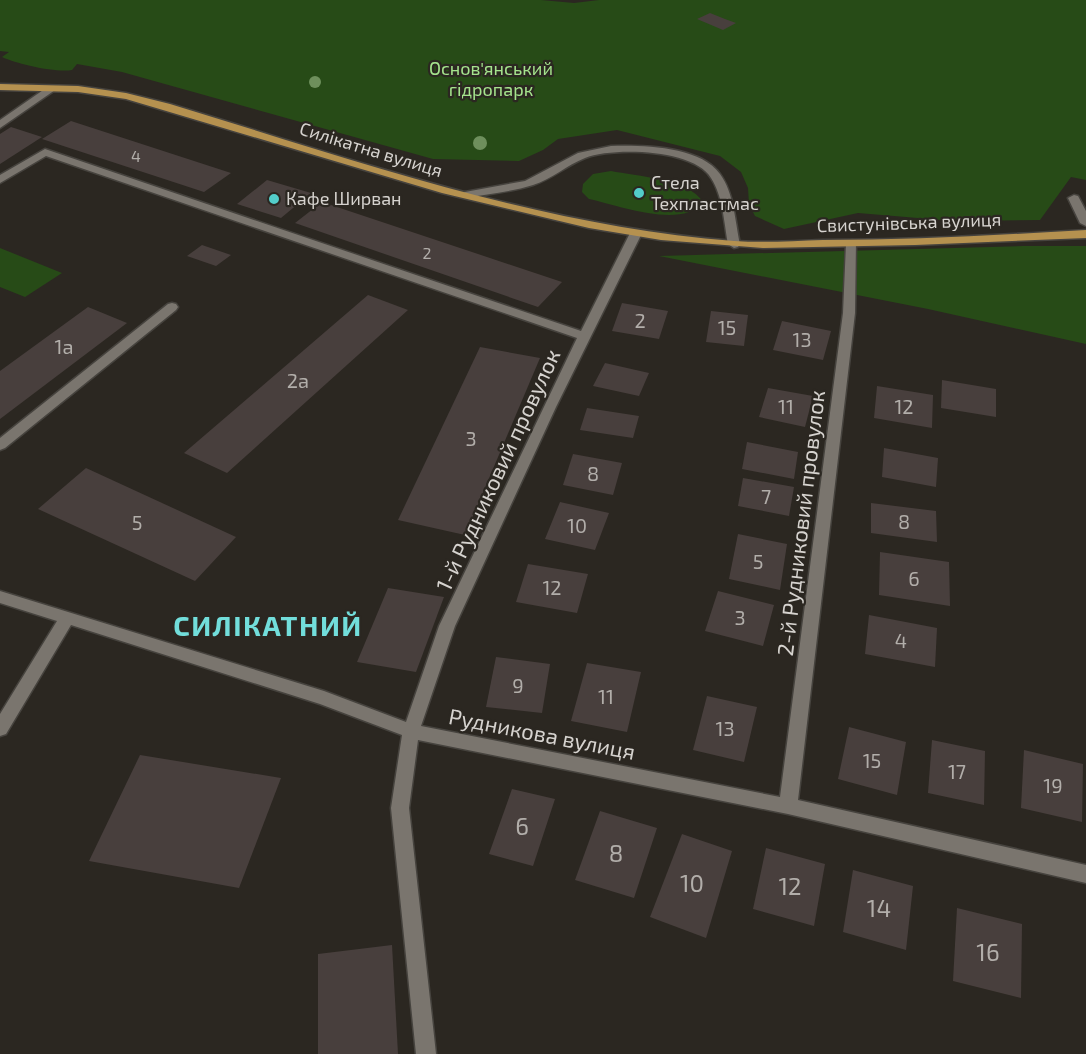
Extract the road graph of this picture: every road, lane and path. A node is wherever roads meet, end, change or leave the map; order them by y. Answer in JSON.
{"nodes":[{"id":1,"x":0,"y":87,"type":"edge"},
{"id":2,"x":53,"y":88,"type":"junction"},
{"id":3,"x":0,"y":125,"type":"edge"},
{"id":4,"x":0,"y":180,"type":"edge"},
{"id":5,"x":465,"y":195,"type":"junction"},
{"id":6,"x":1074,"y":198,"type":"dead end"},
{"id":7,"x":1086,"y":223,"type":"edge"},
{"id":8,"x":636,"y":233,"type":"junction"},
{"id":9,"x":1086,"y":234,"type":"edge"},
{"id":10,"x":734,"y":244,"type":"junction"},
{"id":11,"x":852,"y":244,"type":"junction"},
{"id":12,"x":172,"y":307,"type":"dead end"},
{"id":13,"x":585,"y":336,"type":"junction"},
{"id":14,"x":0,"y":445,"type":"edge"},
{"id":15,"x":0,"y":597,"type":"edge"},
{"id":16,"x":67,"y":618,"type":"junction"},
{"id":17,"x":0,"y":729,"type":"edge"},
{"id":18,"x":411,"y":731,"type":"junction"},
{"id":19,"x":788,"y":806,"type":"junction"},
{"id":20,"x":1086,"y":874,"type":"edge"},
{"id":21,"x":426,"y":1054,"type":"edge"}],
"edges":[{"from":1,"to":2,"type":"main road","name":"Силікатна вулиця"},
{"from":2,"to":3,"type":"street"},
{"from":2,"to":5,"type":"main road","name":"Силікатна вулиця"},
{"from":4,"to":13,"type":"street"},
{"from":5,"to":8,"type":"main road","name":"Силікатна вулиця"},
{"from":5,"to":10,"type":"street"},
{"from":6,"to":7,"type":"street"},
{"from":8,"to":10,"type":"main road","name":"Силікатна вулиця"},
{"from":8,"to":13,"type":"street","name":"1-й Рудниковий провулок"},
{"from":9,"to":11,"type":"main road","name":"Свистунівська вулиця"},
{"from":10,"to":11,"type":"main road","name":"Свистунівська вулиця"},
{"from":11,"to":19,"type":"street","name":"2-й Рудниковий провулок"},
{"from":12,"to":14,"type":"street"},
{"from":13,"to":18,"type":"street","name":"1-й Рудниковий провулок"},
{"from":15,"to":16,"type":"street","name":"Рудникова вулиця"},
{"from":16,"to":17,"type":"street"},
{"from":16,"to":18,"type":"street","name":"Рудникова вулиця"},
{"from":18,"to":19,"type":"street","name":"Рудникова вулиця"},
{"from":18,"to":21,"type":"street","name":"1-й Рудниковий провулок"},
{"from":19,"to":20,"type":"street","name":"Рудникова вулиця"}]}
